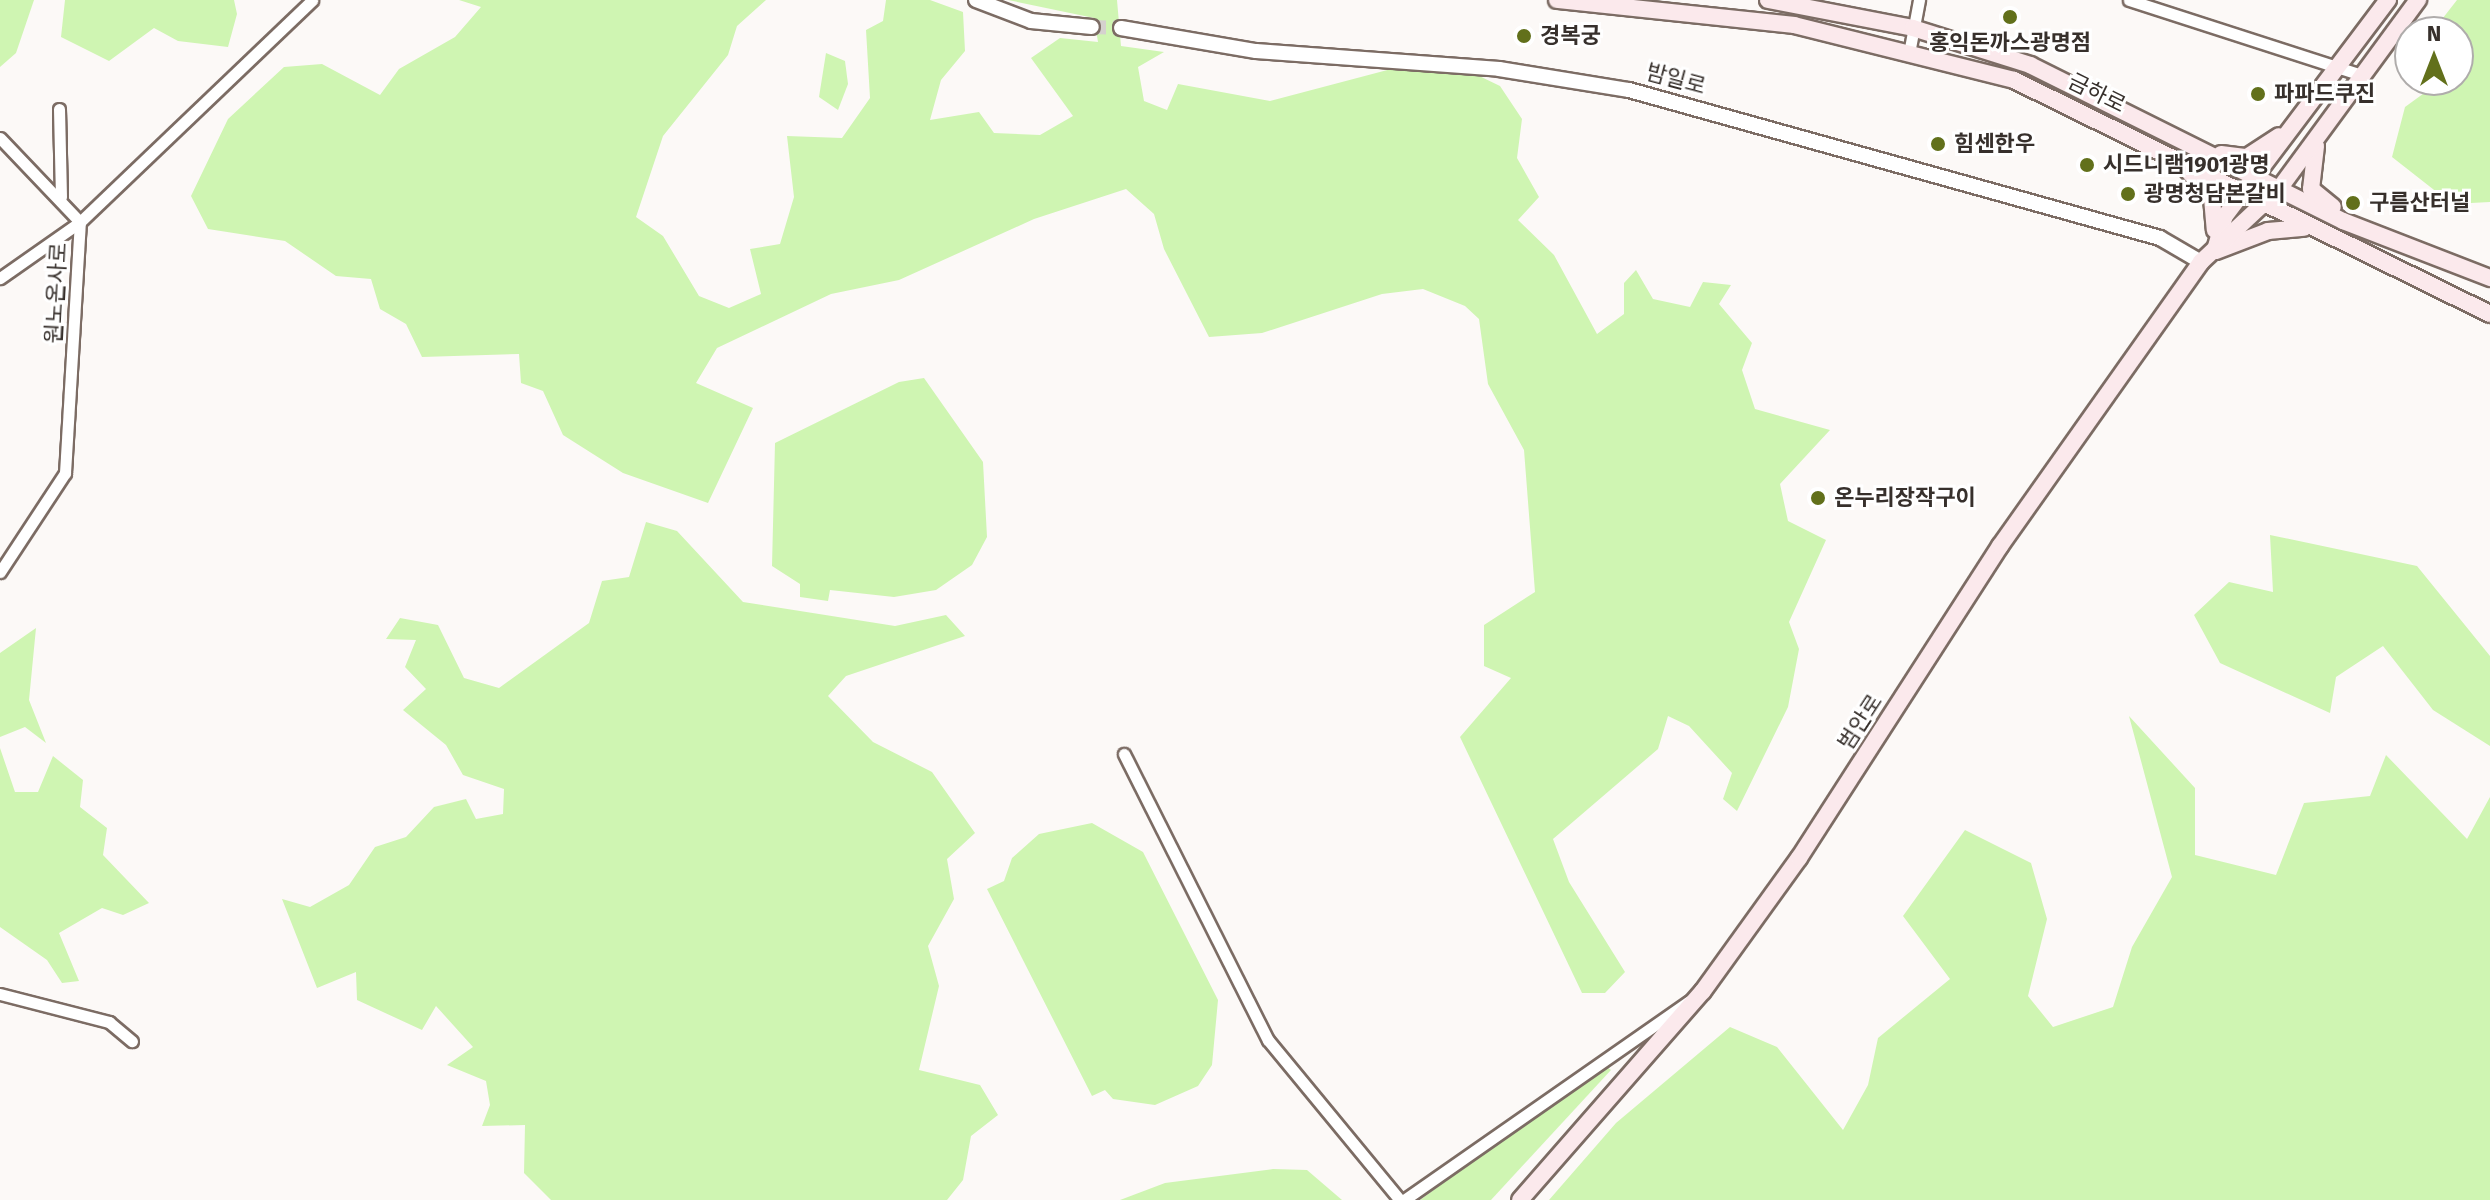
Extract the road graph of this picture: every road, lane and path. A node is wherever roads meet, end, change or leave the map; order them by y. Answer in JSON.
{"nodes":[{"id":1,"x":312,"y":0,"type":"edge"},
{"id":2,"x":976,"y":0,"type":"edge"},
{"id":3,"x":1557,"y":0,"type":"edge"},
{"id":4,"x":1768,"y":0,"type":"edge"},
{"id":5,"x":1919,"y":0,"type":"edge"},
{"id":6,"x":2129,"y":0,"type":"edge"},
{"id":7,"x":2388,"y":0,"type":"edge"},
{"id":8,"x":2418,"y":0,"type":"edge"},
{"id":9,"x":1640,"y":4,"type":"edge"},
{"id":10,"x":1092,"y":27,"type":"tunnel mouth"},
{"id":11,"x":1121,"y":28,"type":"tunnel mouth"},
{"id":12,"x":1913,"y":28,"type":"junction"},
{"id":13,"x":1910,"y":48,"type":"junction"},
{"id":14,"x":2345,"y":65,"type":"junction"},
{"id":15,"x":2364,"y":76,"type":"junction"},
{"id":16,"x":59,"y":109,"type":"dead end"},
{"id":17,"x":2305,"y":114,"type":"junction"},
{"id":18,"x":2318,"y":137,"type":"junction"},
{"id":19,"x":0,"y":138,"type":"edge"},
{"id":20,"x":2212,"y":153,"type":"junction"},
{"id":21,"x":2177,"y":157,"type":"junction"},
{"id":22,"x":2257,"y":178,"type":"junction"},
{"id":23,"x":2279,"y":189,"type":"junction"},
{"id":24,"x":2241,"y":195,"type":"junction"},
{"id":25,"x":61,"y":197,"type":"junction"},
{"id":26,"x":2262,"y":205,"type":"junction"},
{"id":27,"x":2343,"y":221,"type":"junction"},
{"id":28,"x":80,"y":222,"type":"junction"},
{"id":29,"x":2314,"y":229,"type":"junction"},
{"id":30,"x":2208,"y":257,"type":"junction"},
{"id":31,"x":0,"y":278,"type":"edge"},
{"id":32,"x":2490,"y":278,"type":"edge"},
{"id":33,"x":2490,"y":314,"type":"edge"},
{"id":34,"x":0,"y":572,"type":"edge"},
{"id":35,"x":1124,"y":754,"type":"dead end"},
{"id":36,"x":1703,"y":991,"type":"junction"},
{"id":37,"x":0,"y":994,"type":"edge"},
{"id":38,"x":132,"y":1041,"type":"dead end"},
{"id":39,"x":1402,"y":1200,"type":"edge"},
{"id":40,"x":1520,"y":1200,"type":"edge"}],
"edges":[{"from":1,"to":28,"type":"street","name":"원노온사로"},
{"from":2,"to":10,"type":"street"},
{"from":3,"to":9,"type":"main road","name":"금하로"},
{"from":4,"to":12,"type":"main road","name":"금하로"},
{"from":5,"to":12,"type":"street"},
{"from":6,"to":14,"type":"street"},
{"from":7,"to":14,"type":"main road","name":"범안로"},
{"from":8,"to":15,"type":"main road","name":"범안로"},
{"from":9,"to":13,"type":"main road","name":"금하로"},
{"from":11,"to":30,"type":"street","name":"밤일로"},
{"from":12,"to":13,"type":"street"},
{"from":12,"to":20,"type":"main road","name":"금하로"},
{"from":13,"to":21,"type":"main road","name":"금하로"},
{"from":14,"to":15,"type":"street"},
{"from":14,"to":17,"type":"main road","name":"범안로"},
{"from":15,"to":18,"type":"main road","name":"범안로"},
{"from":16,"to":25,"type":"street"},
{"from":17,"to":20,"type":"main road"},
{"from":17,"to":22,"type":"main road","name":"범안로"},
{"from":18,"to":23,"type":"main road","name":"범안로"},
{"from":18,"to":27,"type":"main road"},
{"from":19,"to":25,"type":"street"},
{"from":20,"to":22,"type":"main road","name":"금하로"},
{"from":21,"to":24,"type":"main road","name":"금하로"},
{"from":21,"to":30,"type":"main road"},
{"from":22,"to":23,"type":"main road","name":"금하로"},
{"from":22,"to":24,"type":"main road","name":"범안로"},
{"from":23,"to":26,"type":"main road","name":"범안로"},
{"from":23,"to":27,"type":"main road","name":"금하로"},
{"from":24,"to":26,"type":"main road","name":"금하로"},
{"from":24,"to":30,"type":"main road","name":"범안로"},
{"from":25,"to":28,"type":"street"},
{"from":26,"to":29,"type":"main road","name":"금하로"},
{"from":26,"to":30,"type":"main road","name":"범안로"},
{"from":27,"to":32,"type":"main road","name":"금하로"},
{"from":28,"to":31,"type":"street"},
{"from":28,"to":34,"type":"street","name":"원노온사로"},
{"from":29,"to":30,"type":"main road"},
{"from":29,"to":33,"type":"main road","name":"금하로"},
{"from":30,"to":36,"type":"main road","name":"범안로"},
{"from":35,"to":39,"type":"street"},
{"from":36,"to":39,"type":"street"},
{"from":36,"to":40,"type":"main road","name":"범안로"},
{"from":37,"to":38,"type":"street"}]}
